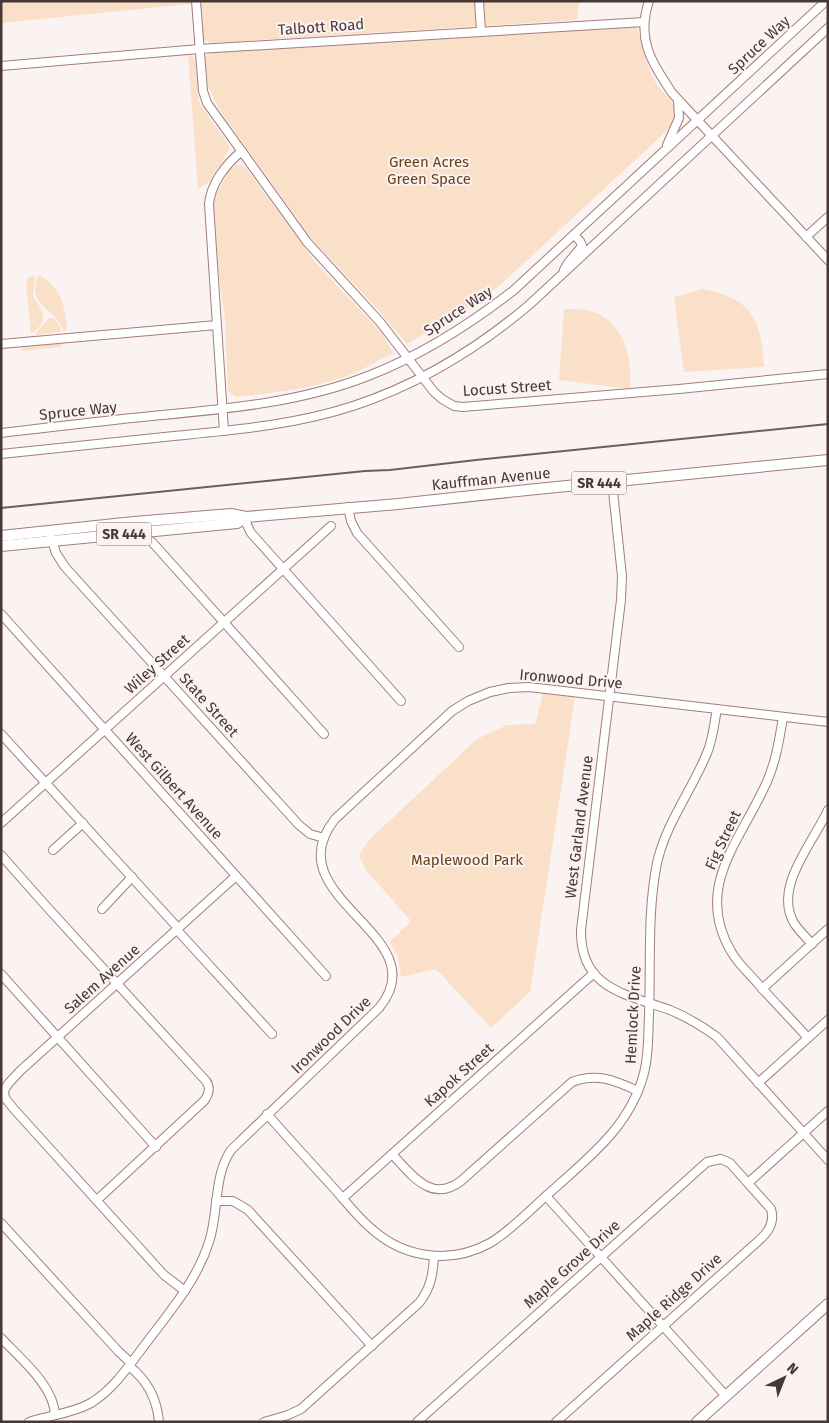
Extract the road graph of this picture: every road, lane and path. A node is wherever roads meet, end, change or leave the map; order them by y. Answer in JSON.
{"nodes":[{"id":1,"x":196,"y":1,"type":"edge"},
{"id":2,"x":479,"y":1,"type":"edge"},
{"id":3,"x":649,"y":1,"type":"edge"},
{"id":4,"x":826,"y":1,"type":"edge"},
{"id":5,"x":644,"y":22,"type":"junction"},
{"id":6,"x":828,"y":28,"type":"edge"},
{"id":7,"x":481,"y":31,"type":"junction"},
{"id":8,"x":199,"y":49,"type":"junction"},
{"id":9,"x":1,"y":66,"type":"edge"},
{"id":10,"x":678,"y":100,"type":"junction"},
{"id":11,"x":697,"y":121,"type":"junction"},
{"id":12,"x":712,"y":136,"type":"junction"},
{"id":13,"x":665,"y":150,"type":"junction"},
{"id":14,"x":242,"y":151,"type":"junction"},
{"id":15,"x":828,"y":217,"type":"edge"},
{"id":16,"x":574,"y":235,"type":"junction"},
{"id":17,"x":806,"y":237,"type":"junction"},
{"id":18,"x":828,"y":260,"type":"edge"},
{"id":19,"x":563,"y":274,"type":"junction"},
{"id":20,"x":217,"y":325,"type":"junction"},
{"id":21,"x":1,"y":344,"type":"edge"},
{"id":22,"x":408,"y":358,"type":"junction"},
{"id":23,"x":828,"y":374,"type":"edge"},
{"id":24,"x":422,"y":377,"type":"junction"},
{"id":25,"x":222,"y":409,"type":"junction"},
{"id":26,"x":224,"y":431,"type":"junction"},
{"id":27,"x":1,"y":432,"type":"edge"},
{"id":28,"x":1,"y":454,"type":"edge"},
{"id":29,"x":828,"y":460,"type":"edge"},
{"id":30,"x":612,"y":482,"type":"junction"},
{"id":31,"x":348,"y":507,"type":"junction"},
{"id":32,"x":246,"y":517,"type":"junction"},
{"id":33,"x":332,"y":526,"type":"dead end"},
{"id":34,"x":1,"y":536,"type":"edge"},
{"id":35,"x":51,"y":536,"type":"junction"},
{"id":36,"x":152,"y":542,"type":"dead end"},
{"id":37,"x":1,"y":546,"type":"edge"},
{"id":38,"x":283,"y":570,"type":"junction"},
{"id":39,"x":1,"y":614,"type":"edge"},
{"id":40,"x":224,"y":622,"type":"junction"},
{"id":41,"x":459,"y":647,"type":"dead end"},
{"id":42,"x":164,"y":676,"type":"junction"},
{"id":43,"x":609,"y":696,"type":"junction"},
{"id":44,"x":402,"y":701,"type":"dead end"},
{"id":45,"x":717,"y":709,"type":"junction"},
{"id":46,"x":783,"y":717,"type":"junction"},
{"id":47,"x":828,"y":722,"type":"edge"},
{"id":48,"x":105,"y":730,"type":"junction"},
{"id":49,"x":1,"y":734,"type":"edge"},
{"id":50,"x":324,"y":734,"type":"dead end"},
{"id":51,"x":46,"y":782,"type":"junction"},
{"id":52,"x":828,"y":810,"type":"edge"},
{"id":53,"x":1,"y":822,"type":"edge"},
{"id":54,"x":83,"y":823,"type":"junction"},
{"id":55,"x":324,"y":838,"type":"junction"},
{"id":56,"x":53,"y":850,"type":"dead end"},
{"id":57,"x":1,"y":855,"type":"edge"},
{"id":58,"x":236,"y":876,"type":"junction"},
{"id":59,"x":132,"y":877,"type":"junction"},
{"id":60,"x":102,"y":909,"type":"dead end"},
{"id":61,"x":178,"y":929,"type":"junction"},
{"id":62,"x":828,"y":930,"type":"edge"},
{"id":63,"x":812,"y":944,"type":"junction"},
{"id":64,"x":594,"y":973,"type":"junction"},
{"id":65,"x":1,"y":974,"type":"edge"},
{"id":66,"x":326,"y":976,"type":"dead end"},
{"id":67,"x":118,"y":983,"type":"junction"},
{"id":68,"x":762,"y":989,"type":"junction"},
{"id":69,"x":649,"y":1004,"type":"junction"},
{"id":70,"x":828,"y":1020,"type":"edge"},
{"id":71,"x":272,"y":1034,"type":"dead end"},
{"id":72,"x":58,"y":1037,"type":"junction"},
{"id":73,"x":808,"y":1038,"type":"junction"},
{"id":74,"x":758,"y":1083,"type":"junction"},
{"id":75,"x":638,"y":1091,"type":"junction"},
{"id":76,"x":828,"y":1110,"type":"edge"},
{"id":77,"x":267,"y":1114,"type":"junction"},
{"id":78,"x":803,"y":1133,"type":"junction"},
{"id":79,"x":156,"y":1147,"type":"junction"},
{"id":80,"x":392,"y":1154,"type":"junction"},
{"id":81,"x":828,"y":1160,"type":"edge"},
{"id":82,"x":748,"y":1183,"type":"junction"},
{"id":83,"x":546,"y":1196,"type":"junction"},
{"id":84,"x":343,"y":1198,"type":"junction"},
{"id":85,"x":97,"y":1200,"type":"junction"},
{"id":86,"x":216,"y":1201,"type":"junction"},
{"id":87,"x":1,"y":1223,"type":"edge"},
{"id":88,"x":434,"y":1256,"type":"junction"},
{"id":89,"x":601,"y":1257,"type":"junction"},
{"id":90,"x":185,"y":1291,"type":"junction"},
{"id":91,"x":828,"y":1304,"type":"edge"},
{"id":92,"x":662,"y":1326,"type":"junction"},
{"id":93,"x":1,"y":1338,"type":"edge"},
{"id":94,"x":372,"y":1346,"type":"junction"},
{"id":95,"x":130,"y":1364,"type":"junction"},
{"id":96,"x":726,"y":1396,"type":"junction"},
{"id":97,"x":55,"y":1415,"type":"junction"},
{"id":98,"x":29,"y":1422,"type":"edge"},
{"id":99,"x":159,"y":1422,"type":"edge"},
{"id":100,"x":264,"y":1422,"type":"edge"},
{"id":101,"x":417,"y":1422,"type":"edge"},
{"id":102,"x":556,"y":1422,"type":"edge"},
{"id":103,"x":697,"y":1422,"type":"edge"}],
"edges":[{"from":1,"to":8,"type":"street","name":"Locust Street"},
{"from":2,"to":7,"type":"street"},
{"from":3,"to":5,"type":"street"},
{"from":4,"to":11,"type":"street","name":"Spruce Way"},
{"from":5,"to":7,"type":"street","name":"Talbott Road"},
{"from":5,"to":10,"type":"street"},
{"from":6,"to":12,"type":"street"},
{"from":7,"to":8,"type":"street","name":"Talbott Road"},
{"from":8,"to":9,"type":"street","name":"Talbott Road"},
{"from":8,"to":14,"type":"street","name":"Locust Street"},
{"from":10,"to":11,"type":"street"},
{"from":10,"to":13,"type":"street"},
{"from":11,"to":12,"type":"street"},
{"from":11,"to":13,"type":"street","name":"Spruce Way"},
{"from":12,"to":17,"type":"street"},
{"from":12,"to":19,"type":"street"},
{"from":13,"to":16,"type":"street","name":"Spruce Way"},
{"from":14,"to":20,"type":"street"},
{"from":14,"to":22,"type":"street","name":"Locust Street"},
{"from":15,"to":17,"type":"street"},
{"from":16,"to":19,"type":"street"},
{"from":16,"to":22,"type":"street","name":"Spruce Way"},
{"from":17,"to":18,"type":"street"},
{"from":19,"to":24,"type":"street"},
{"from":20,"to":21,"type":"street"},
{"from":20,"to":25,"type":"street"},
{"from":22,"to":24,"type":"street","name":"Locust Street"},
{"from":22,"to":25,"type":"street","name":"Spruce Way"},
{"from":23,"to":24,"type":"street","name":"Locust Street"},
{"from":24,"to":26,"type":"street"},
{"from":25,"to":26,"type":"street"},
{"from":25,"to":27,"type":"street","name":"Spruce Way"},
{"from":26,"to":28,"type":"street"},
{"from":29,"to":30,"type":"main road","name":"Kauffman Avenue","number":"SR 444"},
{"from":30,"to":31,"type":"main road","name":"Kauffman Avenue","number":"SR 444"},
{"from":30,"to":43,"type":"street","name":"West Garland Avenue"},
{"from":31,"to":32,"type":"main road","name":"Kauffman Avenue","number":"SR 444"},
{"from":31,"to":41,"type":"street"},
{"from":32,"to":35,"type":"main road","name":"Kauffman Avenue","number":"SR 444"},
{"from":32,"to":38,"type":"street"},
{"from":33,"to":38,"type":"street","name":"Wiley Street"},
{"from":34,"to":35,"type":"main road","name":"Kauffman Avenue","number":"SR 444"},
{"from":35,"to":37,"type":"main road","name":"Kauffman Avenue","number":"SR 444"},
{"from":35,"to":42,"type":"street","name":"State Street"},
{"from":36,"to":40,"type":"street"},
{"from":38,"to":40,"type":"street","name":"Wiley Street"},
{"from":38,"to":44,"type":"street"},
{"from":39,"to":48,"type":"street","name":"West Gilbert Avenue"},
{"from":40,"to":42,"type":"street","name":"Wiley Street"},
{"from":40,"to":50,"type":"street"},
{"from":42,"to":48,"type":"street","name":"Wiley Street"},
{"from":42,"to":55,"type":"street","name":"State Street"},
{"from":43,"to":45,"type":"street","name":"Ironwood Drive"},
{"from":43,"to":55,"type":"street","name":"Ironwood Drive"},
{"from":43,"to":64,"type":"street","name":"West Garland Avenue"},
{"from":45,"to":46,"type":"street","name":"Ironwood Drive"},
{"from":45,"to":69,"type":"street","name":"Hemlock Drive"},
{"from":46,"to":47,"type":"street","name":"Ironwood Drive"},
{"from":46,"to":68,"type":"street","name":"Fig Street"},
{"from":48,"to":51,"type":"street","name":"Wiley Street"},
{"from":48,"to":58,"type":"street","name":"West Gilbert Avenue"},
{"from":49,"to":51,"type":"street"},
{"from":51,"to":53,"type":"street","name":"Wiley Street"},
{"from":51,"to":54,"type":"street"},
{"from":52,"to":63,"type":"street"},
{"from":54,"to":56,"type":"street"},
{"from":54,"to":59,"type":"street"},
{"from":55,"to":77,"type":"street","name":"Ironwood Drive"},
{"from":57,"to":67,"type":"street"},
{"from":58,"to":61,"type":"street","name":"Salem Avenue"},
{"from":58,"to":66,"type":"street","name":"West Gilbert Avenue"},
{"from":59,"to":60,"type":"street"},
{"from":59,"to":61,"type":"street"},
{"from":61,"to":67,"type":"street","name":"Salem Avenue"},
{"from":61,"to":71,"type":"street"},
{"from":62,"to":63,"type":"street"},
{"from":63,"to":68,"type":"street"},
{"from":64,"to":69,"type":"street","name":"West Garland Avenue"},
{"from":64,"to":80,"type":"street","name":"Kapok Street"},
{"from":65,"to":72,"type":"street"},
{"from":67,"to":72,"type":"street","name":"Salem Avenue"},
{"from":67,"to":79,"type":"street"},
{"from":68,"to":73,"type":"street","name":"Fig Street"},
{"from":69,"to":74,"type":"street","name":"West Garland Avenue"},
{"from":69,"to":75,"type":"street","name":"Hemlock Drive"},
{"from":70,"to":73,"type":"street"},
{"from":72,"to":79,"type":"street"},
{"from":72,"to":85,"type":"street","name":"Salem Avenue"},
{"from":73,"to":74,"type":"street"},
{"from":74,"to":78,"type":"street","name":"West Garland Avenue"},
{"from":75,"to":80,"type":"street"},
{"from":75,"to":83,"type":"street","name":"Hemlock Drive"},
{"from":76,"to":78,"type":"street"},
{"from":77,"to":84,"type":"street","name":"Hemlock Drive"},
{"from":77,"to":86,"type":"street","name":"Ironwood Drive"},
{"from":78,"to":81,"type":"street","name":"West Garland Avenue"},
{"from":78,"to":82,"type":"street"},
{"from":79,"to":85,"type":"street"},
{"from":80,"to":84,"type":"street","name":"Kapok Street"},
{"from":82,"to":89,"type":"street","name":"Maple Grove Drive"},
{"from":82,"to":92,"type":"street","name":"Maple Ridge Drive"},
{"from":83,"to":88,"type":"street","name":"Hemlock Drive"},
{"from":83,"to":89,"type":"street"},
{"from":84,"to":88,"type":"street","name":"Hemlock Drive"},
{"from":85,"to":90,"type":"street"},
{"from":86,"to":90,"type":"street","name":"Ironwood Drive"},
{"from":86,"to":94,"type":"street"},
{"from":87,"to":95,"type":"street"},
{"from":88,"to":94,"type":"street"},
{"from":89,"to":92,"type":"street"},
{"from":89,"to":101,"type":"street","name":"Maple Grove Drive"},
{"from":90,"to":95,"type":"street","name":"Ironwood Drive"},
{"from":91,"to":96,"type":"main road"},
{"from":92,"to":96,"type":"street"},
{"from":92,"to":102,"type":"street","name":"Maple Ridge Drive"},
{"from":93,"to":97,"type":"street"},
{"from":94,"to":100,"type":"street"},
{"from":95,"to":97,"type":"street","name":"Ironwood Drive"},
{"from":95,"to":99,"type":"street"},
{"from":96,"to":103,"type":"main road"},
{"from":97,"to":98,"type":"street","name":"Ironwood Drive"}]}
